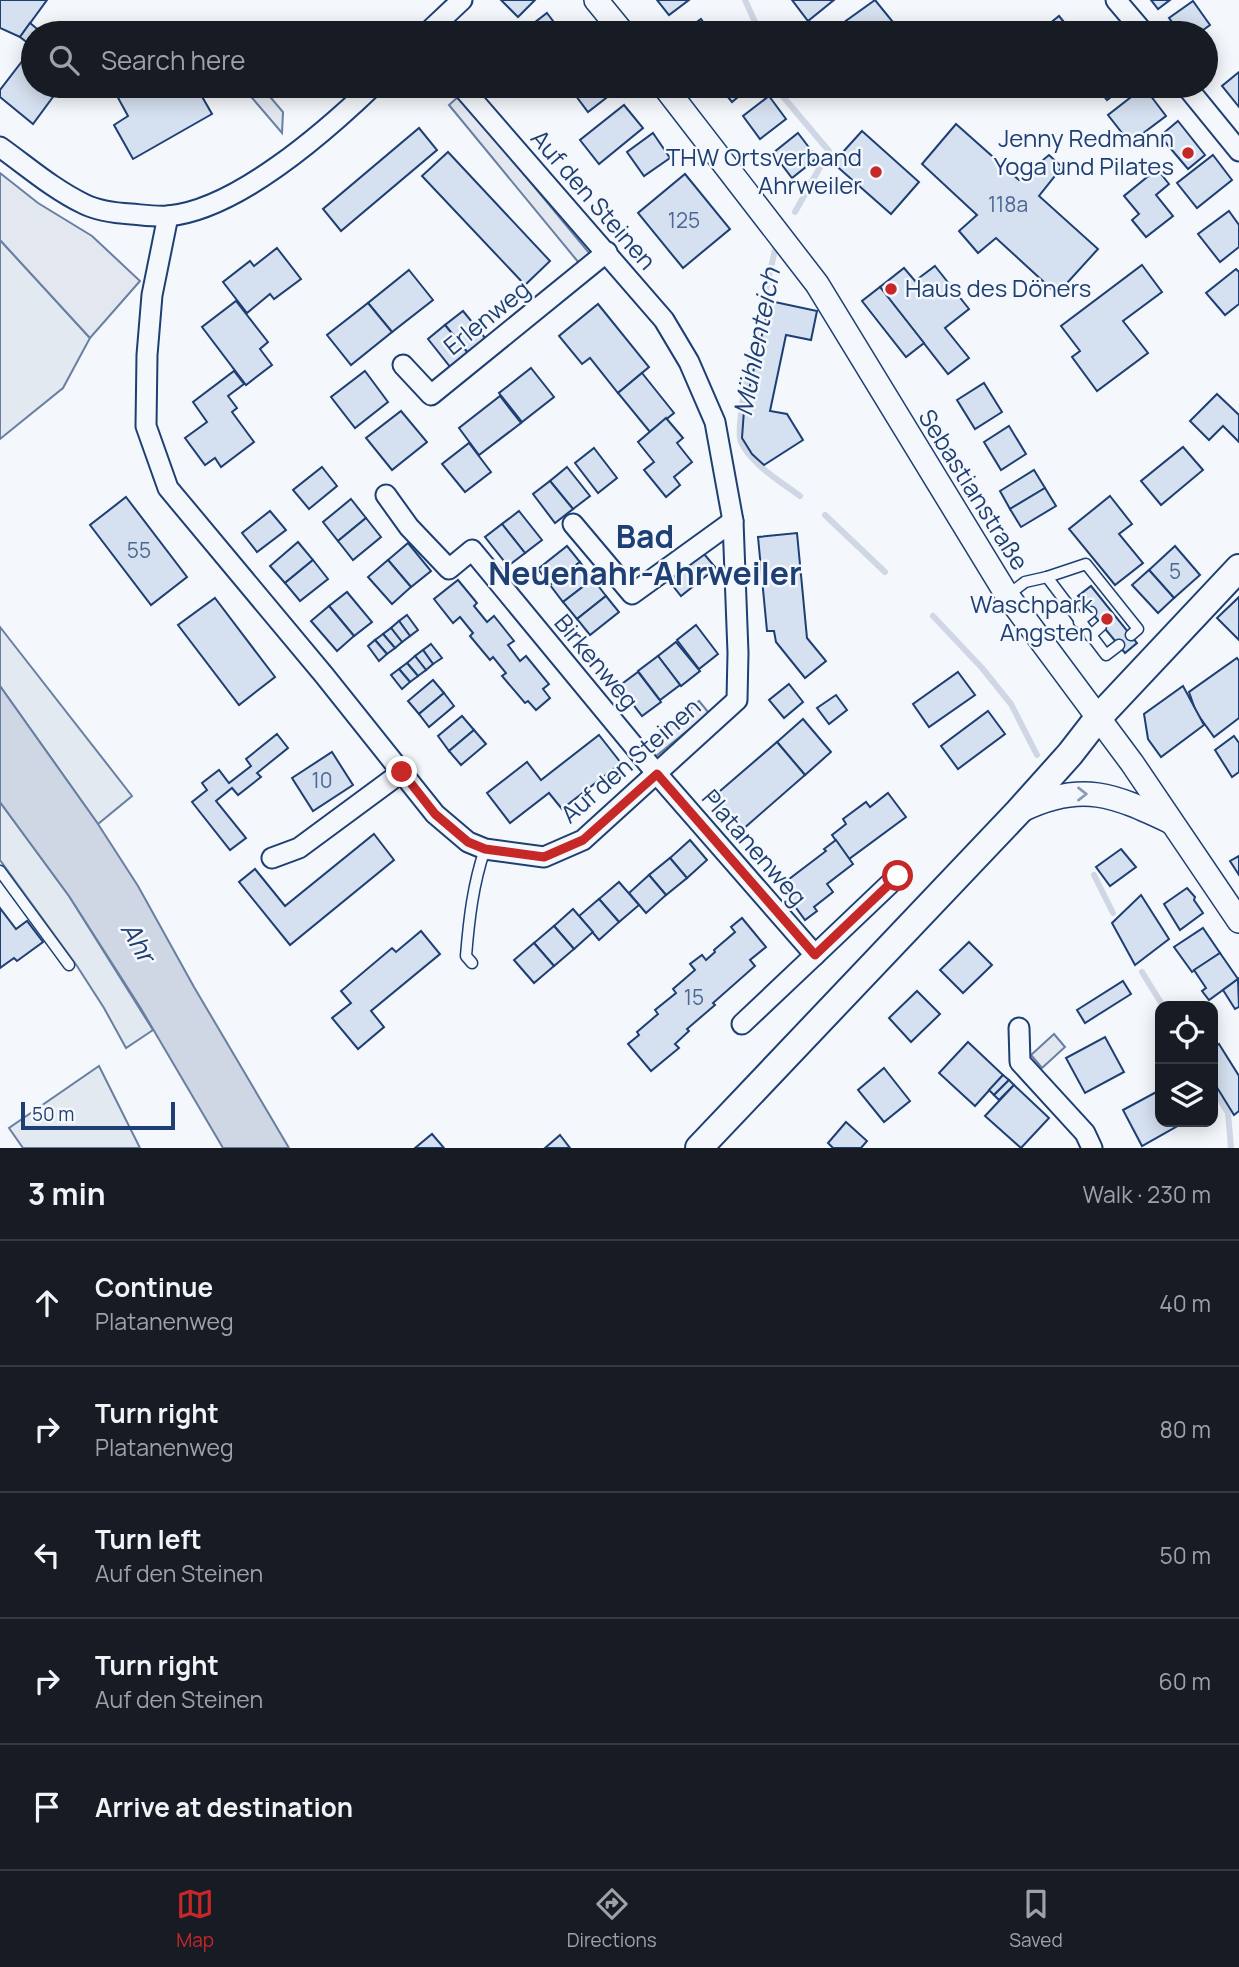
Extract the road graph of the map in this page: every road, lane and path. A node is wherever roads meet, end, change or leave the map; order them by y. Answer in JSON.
{"nodes":[{"id":1,"x":462,"y":0,"type":"edge"},
{"id":2,"x":596,"y":0,"type":"edge"},
{"id":3,"x":1116,"y":0,"type":"edge"},
{"id":4,"x":440,"y":21,"type":"edge"},
{"id":5,"x":613,"y":21,"type":"edge"},
{"id":6,"x":1134,"y":21,"type":"edge"},
{"id":7,"x":360,"y":98,"type":"edge"},
{"id":8,"x":472,"y":98,"type":"edge"},
{"id":9,"x":673,"y":98,"type":"edge"},
{"id":10,"x":1196,"y":98,"type":"edge"},
{"id":11,"x":0,"y":147,"type":"edge"},
{"id":12,"x":1239,"y":151,"type":"edge"},
{"id":13,"x":168,"y":216,"type":"junction"},
{"id":14,"x":607,"y":252,"type":"junction"},
{"id":15,"x":403,"y":365,"type":"dead end"},
{"id":16,"x":386,"y":495,"type":"dead end"},
{"id":17,"x":733,"y":521,"type":"junction"},
{"id":18,"x":573,"y":524,"type":"dead end"},
{"id":19,"x":1239,"y":568,"type":"edge"},
{"id":20,"x":1047,"y":577,"type":"junction"},
{"id":21,"x":1007,"y":596,"type":"junction"},
{"id":22,"x":1091,"y":612,"type":"dead end"},
{"id":23,"x":1079,"y":622,"type":"junction"},
{"id":24,"x":1101,"y":626,"type":"dead end"},
{"id":25,"x":1131,"y":635,"type":"dead end"},
{"id":26,"x":1090,"y":636,"type":"junction"},
{"id":27,"x":1119,"y":645,"type":"dead end"},
{"id":28,"x":1098,"y":718,"type":"junction"},
{"id":29,"x":402,"y":772,"type":"junction"},
{"id":30,"x":657,"y":774,"type":"junction"},
{"id":31,"x":1017,"y":812,"type":"junction"},
{"id":32,"x":1174,"y":824,"type":"junction"},
{"id":33,"x":485,"y":849,"type":"junction"},
{"id":34,"x":272,"y":858,"type":"dead end"},
{"id":35,"x":0,"y":871,"type":"edge"},
{"id":36,"x":898,"y":876,"type":"dead end"},
{"id":37,"x":1239,"y":921,"type":"edge"},
{"id":38,"x":815,"y":955,"type":"junction"},
{"id":39,"x":472,"y":963,"type":"dead end"},
{"id":40,"x":69,"y":965,"type":"dead end"},
{"id":41,"x":743,"y":1024,"type":"dead end"},
{"id":42,"x":1019,"y":1028,"type":"dead end"},
{"id":43,"x":699,"y":1148,"type":"edge"},
{"id":44,"x":1092,"y":1148,"type":"edge"}],
"edges":[{"from":1,"to":4,"type":"street"},
{"from":2,"to":5,"type":"street"},
{"from":3,"to":6,"type":"street"},
{"from":7,"to":13,"type":"street"},
{"from":8,"to":14,"type":"street","name":"Auf den Steinen"},
{"from":9,"to":21,"type":"street","name":"Sebastianstraße"},
{"from":10,"to":12,"type":"street"},
{"from":11,"to":13,"type":"street"},
{"from":13,"to":29,"type":"street","name":"Auf den Steinen"},
{"from":14,"to":15,"type":"street","name":"Erlenweg"},
{"from":14,"to":17,"type":"street","name":"Auf den Steinen"},
{"from":16,"to":30,"type":"street","name":"Birkenweg"},
{"from":17,"to":18,"type":"street"},
{"from":17,"to":30,"type":"street","name":"Auf den Steinen"},
{"from":19,"to":28,"type":"main road"},
{"from":20,"to":21,"type":"lane"},
{"from":20,"to":23,"type":"lane"},
{"from":20,"to":25,"type":"lane"},
{"from":21,"to":28,"type":"street","name":"Sebastianstraße"},
{"from":22,"to":23,"type":"lane"},
{"from":23,"to":26,"type":"lane"},
{"from":24,"to":26,"type":"lane"},
{"from":26,"to":27,"type":"lane"},
{"from":28,"to":31,"type":"main road"},
{"from":28,"to":32,"type":"street","name":"Sebastianstraße"},
{"from":29,"to":33,"type":"street","name":"Auf den Steinen"},
{"from":29,"to":34,"type":"street"},
{"from":30,"to":33,"type":"street","name":"Auf den Steinen"},
{"from":30,"to":38,"type":"street","name":"Platanenweg"},
{"from":31,"to":32,"type":"street","one_way":true},
{"from":31,"to":43,"type":"main road"},
{"from":32,"to":37,"type":"street","name":"Sebastianstraße"},
{"from":33,"to":39,"type":"lane"},
{"from":35,"to":40,"type":"lane"},
{"from":36,"to":38,"type":"street"},
{"from":38,"to":41,"type":"street"},
{"from":42,"to":44,"type":"street"}]}
